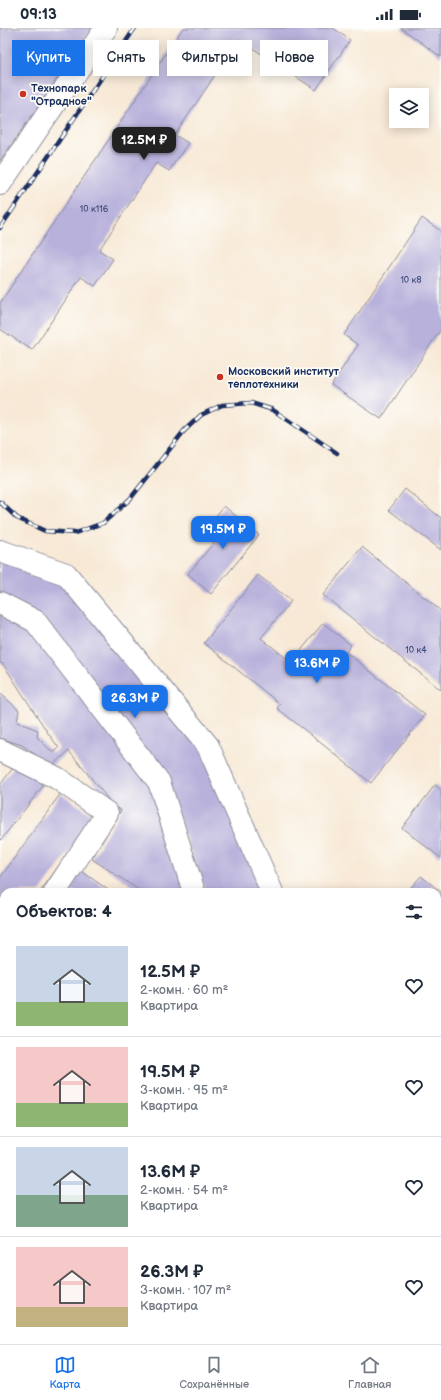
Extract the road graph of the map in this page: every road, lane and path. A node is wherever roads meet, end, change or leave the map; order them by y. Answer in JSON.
{"nodes":[{"id":1,"x":106,"y":28,"type":"edge"},
{"id":2,"x":0,"y":184,"type":"edge"},
{"id":3,"x":0,"y":551,"type":"edge"},
{"id":4,"x":0,"y":603,"type":"edge"},
{"id":5,"x":0,"y":750,"type":"edge"},
{"id":6,"x":58,"y":888,"type":"edge"},
{"id":7,"x":193,"y":888,"type":"edge"},
{"id":8,"x":270,"y":888,"type":"edge"}],
"edges":[{"from":1,"to":2,"type":"lane"},
{"from":3,"to":8,"type":"lane"},
{"from":4,"to":7,"type":"lane"},
{"from":5,"to":6,"type":"lane"}]}
